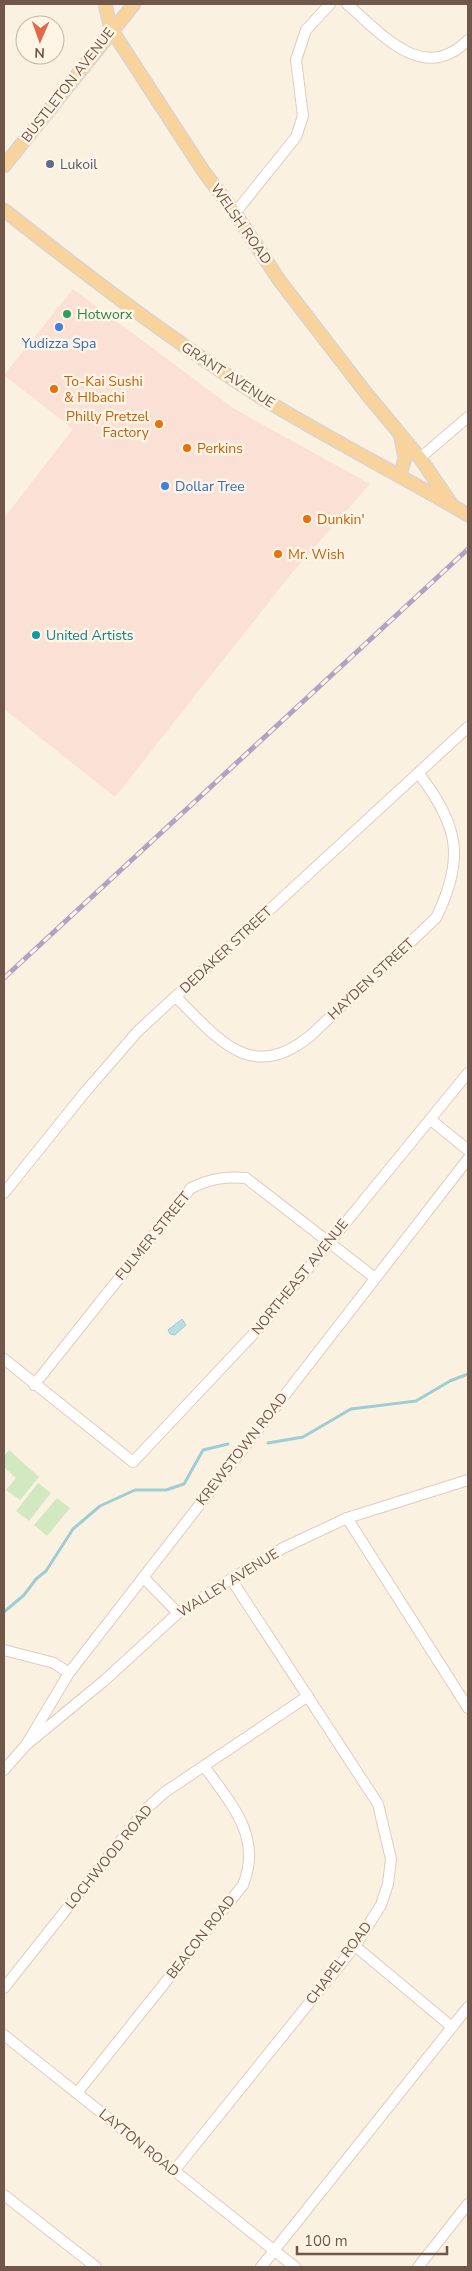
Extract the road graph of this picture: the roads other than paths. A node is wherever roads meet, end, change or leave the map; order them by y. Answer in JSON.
{"nodes":[{"id":1,"x":106,"y":4,"type":"edge"},
{"id":2,"x":134,"y":4,"type":"edge"},
{"id":3,"x":330,"y":4,"type":"edge"},
{"id":4,"x":347,"y":4,"type":"edge"},
{"id":5,"x":111,"y":29,"type":"junction"},
{"id":6,"x":468,"y":40,"type":"edge"},
{"id":7,"x":4,"y":166,"type":"edge"},
{"id":8,"x":4,"y":210,"type":"edge"},
{"id":9,"x":235,"y":213,"type":"junction"},
{"id":10,"x":468,"y":417,"type":"edge"},
{"id":11,"x":399,"y":431,"type":"junction"},
{"id":12,"x":420,"y":458,"type":"junction"},
{"id":13,"x":400,"y":474,"type":"junction"},
{"id":14,"x":452,"y":505,"type":"junction"},
{"id":15,"x":468,"y":515,"type":"edge"},
{"id":16,"x":468,"y":727,"type":"edge"},
{"id":17,"x":419,"y":774,"type":"junction"},
{"id":18,"x":176,"y":996,"type":"junction"},
{"id":19,"x":468,"y":1073,"type":"edge"},
{"id":20,"x":431,"y":1120,"type":"junction"},
{"id":21,"x":468,"y":1150,"type":"edge"},
{"id":22,"x":468,"y":1159,"type":"edge"},
{"id":23,"x":4,"y":1193,"type":"edge"},
{"id":24,"x":329,"y":1241,"type":"junction"},
{"id":25,"x":375,"y":1278,"type":"junction"},
{"id":26,"x":4,"y":1359,"type":"edge"},
{"id":27,"x":34,"y":1385,"type":"junction"},
{"id":28,"x":468,"y":1480,"type":"edge"},
{"id":29,"x":347,"y":1518,"type":"junction"},
{"id":30,"x":142,"y":1577,"type":"junction"},
{"id":31,"x":231,"y":1579,"type":"junction"},
{"id":32,"x":178,"y":1613,"type":"junction"},
{"id":33,"x":4,"y":1650,"type":"edge"},
{"id":34,"x":69,"y":1673,"type":"junction"},
{"id":35,"x":308,"y":1696,"type":"junction"},
{"id":36,"x":468,"y":1708,"type":"edge"},
{"id":37,"x":26,"y":1745,"type":"junction"},
{"id":38,"x":204,"y":1766,"type":"junction"},
{"id":39,"x":4,"y":1770,"type":"edge"},
{"id":40,"x":355,"y":1946,"type":"junction"},
{"id":41,"x":4,"y":1988,"type":"edge"},
{"id":42,"x":468,"y":2006,"type":"edge"},
{"id":43,"x":452,"y":2027,"type":"junction"},
{"id":44,"x":4,"y":2035,"type":"edge"},
{"id":45,"x":77,"y":2093,"type":"junction"},
{"id":46,"x":174,"y":2171,"type":"junction"},
{"id":47,"x":4,"y":2195,"type":"edge"},
{"id":48,"x":468,"y":2204,"type":"edge"},
{"id":49,"x":274,"y":2252,"type":"junction"},
{"id":50,"x":96,"y":2267,"type":"edge"},
{"id":51,"x":261,"y":2267,"type":"edge"},
{"id":52,"x":296,"y":2267,"type":"edge"},
{"id":53,"x":418,"y":2267,"type":"edge"}],
"edges":[{"from":1,"to":5,"type":"main road","name":"WELSH ROAD"},
{"from":2,"to":5,"type":"main road","name":"BUSTLETON AVENUE"},
{"from":3,"to":9,"type":"street"},
{"from":4,"to":6,"type":"street"},
{"from":5,"to":7,"type":"main road","name":"BUSTLETON AVENUE"},
{"from":5,"to":9,"type":"main road","name":"WELSH ROAD"},
{"from":8,"to":13,"type":"main road","name":"GRANT AVENUE"},
{"from":9,"to":11,"type":"main road","name":"WELSH ROAD"},
{"from":10,"to":12,"type":"street"},
{"from":11,"to":12,"type":"main road","name":"WELSH ROAD"},
{"from":11,"to":13,"type":"main road","name":"WELSH ROAD"},
{"from":12,"to":14,"type":"main road","name":"WELSH ROAD"},
{"from":13,"to":14,"type":"main road","name":"GRANT AVENUE"},
{"from":14,"to":15,"type":"main road","name":"GRANT AVENUE"},
{"from":16,"to":17,"type":"street","name":"DEDAKER STREET"},
{"from":17,"to":18,"type":"street","name":"DEDAKER STREET"},
{"from":17,"to":18,"type":"street","name":"HAYDEN STREET"},
{"from":18,"to":23,"type":"street","name":"DEDAKER STREET"},
{"from":19,"to":20,"type":"street","name":"NORTHEAST AVENUE"},
{"from":20,"to":21,"type":"street"},
{"from":20,"to":24,"type":"street","name":"NORTHEAST AVENUE"},
{"from":22,"to":25,"type":"street","name":"KREWSTOWN ROAD"},
{"from":24,"to":25,"type":"street","name":"FULMER STREET"},
{"from":24,"to":27,"type":"street","name":"FULMER STREET"},
{"from":24,"to":27,"type":"street","name":"NORTHEAST AVENUE"},
{"from":25,"to":30,"type":"street","name":"KREWSTOWN ROAD"},
{"from":26,"to":27,"type":"street"},
{"from":28,"to":29,"type":"street","name":"WALLEY AVENUE"},
{"from":29,"to":31,"type":"street","name":"WALLEY AVENUE"},
{"from":29,"to":36,"type":"street"},
{"from":30,"to":32,"type":"street"},
{"from":30,"to":34,"type":"street","name":"KREWSTOWN ROAD"},
{"from":31,"to":32,"type":"street","name":"WALLEY AVENUE"},
{"from":31,"to":35,"type":"street","name":"CHAPEL ROAD"},
{"from":32,"to":37,"type":"street","name":"WALLEY AVENUE"},
{"from":33,"to":34,"type":"street"},
{"from":34,"to":37,"type":"street","name":"KREWSTOWN ROAD"},
{"from":35,"to":38,"type":"street","name":"LOCHWOOD ROAD"},
{"from":35,"to":40,"type":"street","name":"CHAPEL ROAD"},
{"from":37,"to":39,"type":"street","name":"WALLEY AVENUE"},
{"from":38,"to":41,"type":"street","name":"LOCHWOOD ROAD"},
{"from":38,"to":45,"type":"street","name":"BEACON ROAD"},
{"from":40,"to":43,"type":"street"},
{"from":40,"to":46,"type":"street","name":"CHAPEL ROAD"},
{"from":42,"to":43,"type":"street"},
{"from":43,"to":49,"type":"street"},
{"from":44,"to":45,"type":"street","name":"LAYTON ROAD"},
{"from":45,"to":46,"type":"street","name":"LAYTON ROAD"},
{"from":46,"to":49,"type":"street","name":"LAYTON ROAD"},
{"from":47,"to":50,"type":"street"},
{"from":48,"to":53,"type":"street"},
{"from":49,"to":51,"type":"street"},
{"from":49,"to":52,"type":"street","name":"LAYTON ROAD"}]}
